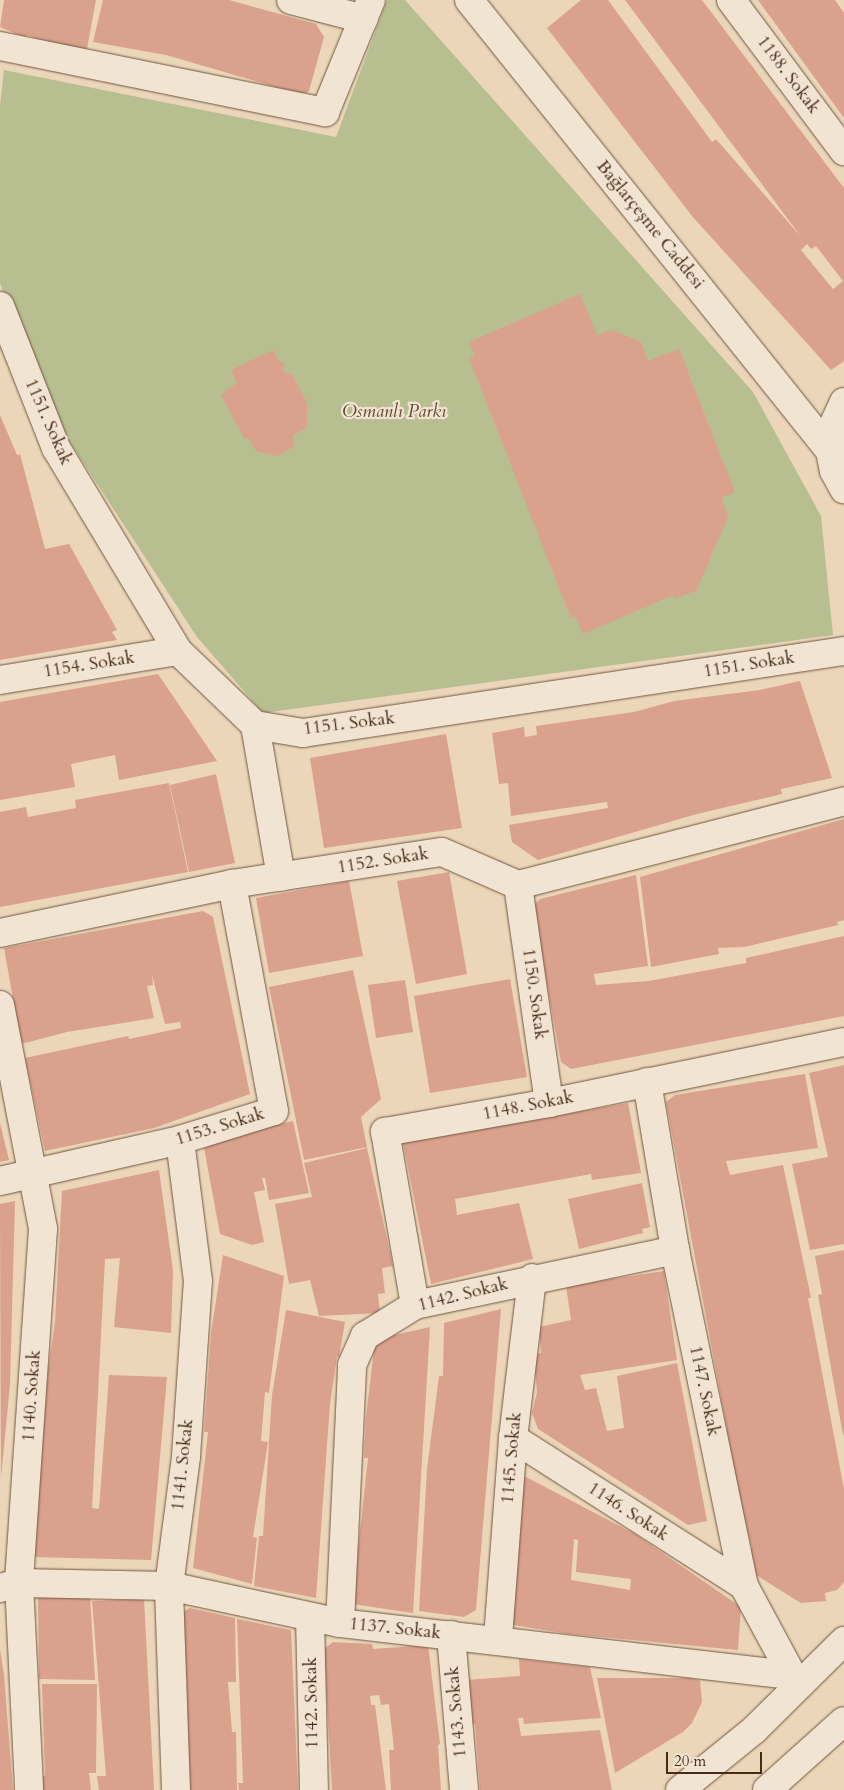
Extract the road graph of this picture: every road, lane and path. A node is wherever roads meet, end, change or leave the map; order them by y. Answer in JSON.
{"nodes":[{"id":1,"x":291,"y":0,"type":"edge"},
{"id":2,"x":469,"y":0,"type":"edge"},
{"id":3,"x":731,"y":0,"type":"edge"},
{"id":4,"x":368,"y":10,"type":"edge"},
{"id":5,"x":0,"y":46,"type":"edge"},
{"id":6,"x":844,"y":151,"type":"edge"},
{"id":7,"x":0,"y":306,"type":"edge"},
{"id":8,"x":844,"y":402,"type":"edge"},
{"id":9,"x":830,"y":451,"type":"junction"},
{"id":10,"x":844,"y":489,"type":"edge"},
{"id":11,"x":178,"y":650,"type":"junction"},
{"id":12,"x":844,"y":651,"type":"edge"},
{"id":13,"x":0,"y":680,"type":"edge"},
{"id":14,"x":255,"y":725,"type":"junction"},
{"id":15,"x":844,"y":801,"type":"edge"},
{"id":16,"x":282,"y":876,"type":"junction"},
{"id":17,"x":232,"y":884,"type":"junction"},
{"id":18,"x":518,"y":885,"type":"junction"},
{"id":19,"x":0,"y":933,"type":"edge"},
{"id":20,"x":0,"y":1005,"type":"edge"},
{"id":21,"x":844,"y":1042,"type":"edge"},
{"id":22,"x":647,"y":1082,"type":"junction"},
{"id":23,"x":549,"y":1103,"type":"junction"},
{"id":24,"x":180,"y":1140,"type":"junction"},
{"id":25,"x":34,"y":1173,"type":"junction"},
{"id":26,"x":0,"y":1182,"type":"edge"},
{"id":27,"x":675,"y":1250,"type":"junction"},
{"id":28,"x":532,"y":1278,"type":"junction"},
{"id":29,"x":415,"y":1305,"type":"junction"},
{"id":30,"x":513,"y":1438,"type":"junction"},
{"id":31,"x":10,"y":1585,"type":"edge"},
{"id":32,"x":169,"y":1586,"type":"junction"},
{"id":33,"x":744,"y":1586,"type":"junction"},
{"id":34,"x":310,"y":1617,"type":"junction"},
{"id":35,"x":340,"y":1623,"type":"junction"},
{"id":36,"x":451,"y":1635,"type":"junction"},
{"id":37,"x":498,"y":1638,"type":"junction"},
{"id":38,"x":844,"y":1641,"type":"edge"},
{"id":39,"x":798,"y":1677,"type":"junction"},
{"id":40,"x":844,"y":1721,"type":"edge"},
{"id":41,"x":29,"y":1790,"type":"edge"},
{"id":42,"x":176,"y":1790,"type":"edge"},
{"id":43,"x":314,"y":1790,"type":"edge"},
{"id":44,"x":464,"y":1790,"type":"edge"},
{"id":45,"x":680,"y":1790,"type":"edge"},
{"id":46,"x":767,"y":1790,"type":"edge"}],
"edges":[{"from":1,"to":4,"type":"street"},
{"from":2,"to":9,"type":"street","name":"Bağlarçeşme Caddesi"},
{"from":3,"to":6,"type":"street","name":"1188. Sokak"},
{"from":4,"to":5,"type":"street"},
{"from":7,"to":11,"type":"street","name":"1151. Sokak"},
{"from":8,"to":9,"type":"street"},
{"from":9,"to":10,"type":"street"},
{"from":11,"to":13,"type":"street","name":"1154. Sokak"},
{"from":11,"to":14,"type":"street","name":"1151. Sokak"},
{"from":12,"to":14,"type":"street","name":"1151. Sokak"},
{"from":14,"to":16,"type":"street"},
{"from":15,"to":18,"type":"street"},
{"from":16,"to":17,"type":"street","name":"1152. Sokak"},
{"from":16,"to":18,"type":"street","name":"1152. Sokak"},
{"from":17,"to":19,"type":"street","name":"1152. Sokak"},
{"from":17,"to":24,"type":"street","name":"1153. Sokak"},
{"from":18,"to":23,"type":"street","name":"1150. Sokak"},
{"from":20,"to":25,"type":"street","name":"1140. Sokak"},
{"from":21,"to":22,"type":"street","name":"1148. Sokak"},
{"from":22,"to":23,"type":"street","name":"1148. Sokak"},
{"from":22,"to":27,"type":"street","name":"1147. Sokak"},
{"from":23,"to":29,"type":"street","name":"1148. Sokak"},
{"from":24,"to":25,"type":"street","name":"1153. Sokak"},
{"from":24,"to":32,"type":"street","name":"1141. Sokak"},
{"from":25,"to":26,"type":"street","name":"1153. Sokak"},
{"from":25,"to":31,"type":"street","name":"1140. Sokak"},
{"from":27,"to":28,"type":"street","name":"1142. Sokak"},
{"from":27,"to":33,"type":"street","name":"1147. Sokak"},
{"from":28,"to":29,"type":"street","name":"1142. Sokak"},
{"from":28,"to":30,"type":"street","name":"1145. Sokak"},
{"from":29,"to":35,"type":"street","name":"1142. Sokak"},
{"from":30,"to":33,"type":"street","name":"1146. Sokak"},
{"from":30,"to":37,"type":"street","name":"1145. Sokak"},
{"from":31,"to":32,"type":"street","name":"1137. Sokak"},
{"from":31,"to":41,"type":"street","name":"1140. Sokak"},
{"from":32,"to":34,"type":"street","name":"1137. Sokak"},
{"from":32,"to":42,"type":"street","name":"1141. Sokak"},
{"from":33,"to":39,"type":"street","name":"1147. Sokak"},
{"from":34,"to":35,"type":"street","name":"1137. Sokak"},
{"from":34,"to":43,"type":"street","name":"1142. Sokak"},
{"from":35,"to":36,"type":"street","name":"1137. Sokak"},
{"from":36,"to":37,"type":"street","name":"1137. Sokak"},
{"from":36,"to":44,"type":"street","name":"1143. Sokak"},
{"from":37,"to":39,"type":"street","name":"1137. Sokak"},
{"from":38,"to":39,"type":"street"},
{"from":39,"to":45,"type":"street"},
{"from":40,"to":46,"type":"street"}]}
